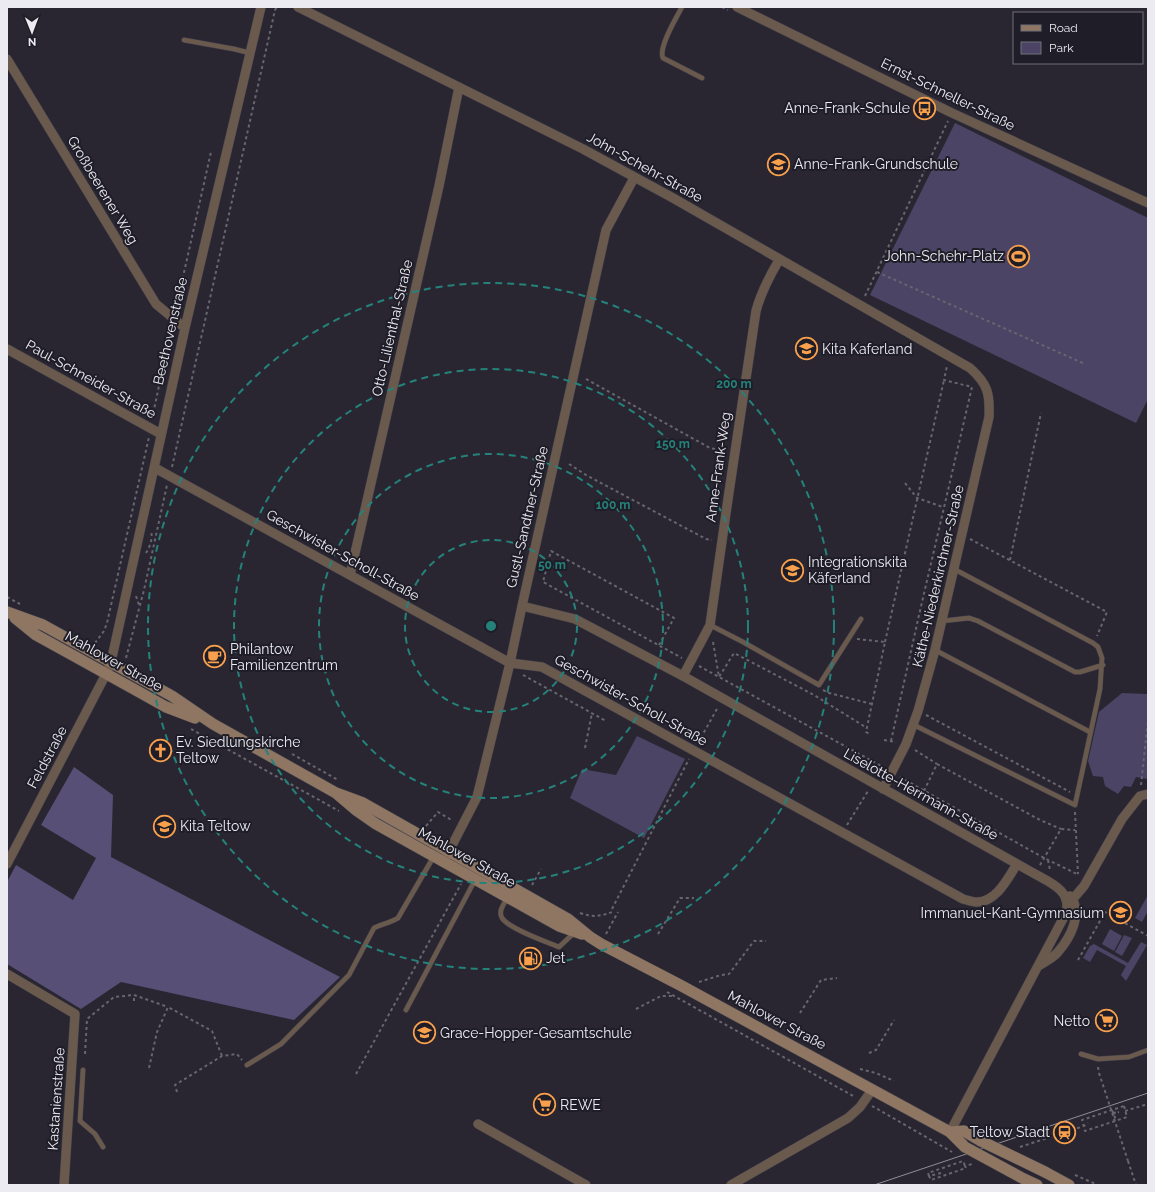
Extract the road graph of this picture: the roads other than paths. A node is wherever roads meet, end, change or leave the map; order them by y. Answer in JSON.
{"nodes":[{"id":1,"x":260,"y":7,"type":"edge"},
{"id":2,"x":298,"y":7,"type":"edge"},
{"id":3,"x":682,"y":7,"type":"edge"},
{"id":4,"x":737,"y":7,"type":"edge"},
{"id":5,"x":184,"y":40,"type":"dead end"},
{"id":6,"x":250,"y":53,"type":"junction"},
{"id":7,"x":7,"y":59,"type":"edge"},
{"id":8,"x":702,"y":78,"type":"dead end"},
{"id":9,"x":459,"y":87,"type":"junction"},
{"id":10,"x":634,"y":178,"type":"junction"},
{"id":11,"x":1148,"y":203,"type":"edge"},
{"id":12,"x":779,"y":260,"type":"junction"},
{"id":13,"x":185,"y":328,"type":"junction"},
{"id":14,"x":7,"y":349,"type":"edge"},
{"id":15,"x":970,"y":368,"type":"joint"},
{"id":16,"x":161,"y":434,"type":"junction"},
{"id":17,"x":155,"y":468,"type":"junction"},
{"id":18,"x":954,"y":570,"type":"junction"},
{"id":19,"x":350,"y":575,"type":"junction"},
{"id":20,"x":522,"y":606,"type":"junction"},
{"id":21,"x":7,"y":612,"type":"edge"},
{"id":22,"x":861,"y":619,"type":"dead end"},
{"id":23,"x":942,"y":621,"type":"junction"},
{"id":24,"x":710,"y":625,"type":"junction"},
{"id":25,"x":935,"y":650,"type":"junction"},
{"id":26,"x":111,"y":662,"type":"junction"},
{"id":27,"x":510,"y":663,"type":"junction"},
{"id":28,"x":1103,"y":665,"type":"junction"},
{"id":29,"x":106,"y":674,"type":"junction"},
{"id":30,"x":683,"y":676,"type":"junction"},
{"id":31,"x":212,"y":724,"type":"junction"},
{"id":32,"x":914,"y":725,"type":"junction"},
{"id":33,"x":1090,"y":732,"type":"junction"},
{"id":34,"x":883,"y":789,"type":"junction"},
{"id":35,"x":1144,"y":795,"type":"edge"},
{"id":36,"x":441,"y":854,"type":"junction"},
{"id":37,"x":7,"y":864,"type":"edge"},
{"id":38,"x":1017,"y":864,"type":"junction"},
{"id":39,"x":476,"y":879,"type":"junction"},
{"id":40,"x":1059,"y":888,"type":"junction"},
{"id":41,"x":510,"y":892,"type":"junction"},
{"id":42,"x":1072,"y":900,"type":"junction"},
{"id":43,"x":575,"y":931,"type":"junction"},
{"id":44,"x":590,"y":937,"type":"junction"},
{"id":45,"x":1040,"y":965,"type":"junction"},
{"id":46,"x":7,"y":974,"type":"edge"},
{"id":47,"x":406,"y":1010,"type":"dead end"},
{"id":48,"x":1148,"y":1050,"type":"edge"},
{"id":49,"x":1081,"y":1054,"type":"dead end"},
{"id":50,"x":247,"y":1065,"type":"road end"},
{"id":51,"x":82,"y":1070,"type":"dead end"},
{"id":52,"x":872,"y":1090,"type":"junction"},
{"id":53,"x":478,"y":1124,"type":"dead end"},
{"id":54,"x":950,"y":1132,"type":"junction"},
{"id":55,"x":103,"y":1147,"type":"dead end"},
{"id":56,"x":1022,"y":1182,"type":"edge"},
{"id":57,"x":64,"y":1185,"type":"edge"},
{"id":58,"x":586,"y":1185,"type":"edge"},
{"id":59,"x":731,"y":1185,"type":"edge"},
{"id":60,"x":1037,"y":1185,"type":"edge"},
{"id":61,"x":1069,"y":1185,"type":"edge"}],
"edges":[{"from":1,"to":6,"type":"street","name":"Beethovenstraße"},
{"from":2,"to":9,"type":"street","name":"John-Schehr-Straße"},
{"from":3,"to":8,"type":"lane"},
{"from":4,"to":11,"type":"street","name":"Ernst-Schneller-Straße"},
{"from":5,"to":6,"type":"lane"},
{"from":6,"to":13,"type":"street","name":"Beethovenstraße"},
{"from":7,"to":13,"type":"street","name":"Großbeerener Weg"},
{"from":9,"to":10,"type":"street","name":"John-Schehr-Straße"},
{"from":9,"to":19,"type":"street","name":"Otto-Lilienthal-Straße"},
{"from":10,"to":12,"type":"street","name":"John-Schehr-Straße"},
{"from":10,"to":20,"type":"street","name":"Gustl-Sandtner-Straße"},
{"from":12,"to":15,"type":"street","name":"John-Schehr-Straße"},
{"from":12,"to":24,"type":"street","name":"Anne-Frank-Weg"},
{"from":13,"to":16,"type":"street","name":"Beethovenstraße"},
{"from":14,"to":16,"type":"street","name":"Paul-Schneider-Straße"},
{"from":15,"to":18,"type":"street","name":"Käthe-Niederkirchner-Straße"},
{"from":16,"to":17,"type":"street","name":"Beethovenstraße"},
{"from":17,"to":19,"type":"street","name":"Geschwister-Scholl-Straße"},
{"from":17,"to":26,"type":"street","name":"Beethovenstraße"},
{"from":18,"to":23,"type":"street","name":"Käthe-Niederkirchner-Straße"},
{"from":18,"to":28,"type":"lane"},
{"from":19,"to":27,"type":"street","name":"Geschwister-Scholl-Straße"},
{"from":20,"to":27,"type":"street","name":"Gustl-Sandtner-Straße"},
{"from":20,"to":30,"type":"street","name":"Liselotte-Herrmann-Straße"},
{"from":21,"to":26,"type":"main road","name":"Mahlower Straße"},
{"from":21,"to":29,"type":"main road","name":"Mahlower Straße"},
{"from":22,"to":24,"type":"lane"},
{"from":23,"to":25,"type":"street","name":"Käthe-Niederkirchner-Straße"},
{"from":23,"to":28,"type":"lane"},
{"from":24,"to":30,"type":"street","name":"Anne-Frank-Weg"},
{"from":25,"to":32,"type":"street","name":"Käthe-Niederkirchner-Straße"},
{"from":25,"to":33,"type":"lane"},
{"from":26,"to":29,"type":"street","name":"Feldstraße"},
{"from":26,"to":31,"type":"main road","name":"Mahlower Straße"},
{"from":27,"to":36,"type":"street","name":"Gustl-Sandtner-Straße"},
{"from":27,"to":38,"type":"street","name":"Geschwister-Scholl-Straße"},
{"from":28,"to":33,"type":"lane"},
{"from":29,"to":31,"type":"main road","name":"Mahlower Straße"},
{"from":29,"to":37,"type":"street","name":"Feldstraße"},
{"from":30,"to":34,"type":"street","name":"Liselotte-Herrmann-Straße"},
{"from":31,"to":36,"type":"main road","name":"Mahlower Straße"},
{"from":32,"to":33,"type":"lane"},
{"from":32,"to":34,"type":"street","name":"Käthe-Niederkirchner-Straße"},
{"from":34,"to":38,"type":"street","name":"Liselotte-Herrmann-Straße"},
{"from":35,"to":42,"type":"street"},
{"from":36,"to":39,"type":"main road","name":"Mahlower Straße"},
{"from":36,"to":41,"type":"main road","name":"Mahlower Straße"},
{"from":36,"to":50,"type":"lane"},
{"from":38,"to":40,"type":"street","name":"Liselotte-Herrmann-Straße"},
{"from":39,"to":41,"type":"main road","name":"Mahlower Straße"},
{"from":39,"to":47,"type":"lane"},
{"from":40,"to":42,"type":"street","name":"Liselotte-Herrmann-Straße"},
{"from":40,"to":45,"type":"street"},
{"from":41,"to":43,"type":"main road","name":"Mahlower Straße"},
{"from":41,"to":43,"type":"lane"},
{"from":41,"to":44,"type":"main road","name":"Mahlower Straße"},
{"from":42,"to":45,"type":"street"},
{"from":43,"to":44,"type":"main road","name":"Mahlower Straße"},
{"from":44,"to":52,"type":"main road","name":"Mahlower Straße"},
{"from":45,"to":54,"type":"street"},
{"from":46,"to":57,"type":"street","name":"Kastanienstraße"},
{"from":48,"to":49,"type":"lane"},
{"from":51,"to":55,"type":"lane"},
{"from":52,"to":54,"type":"main road","name":"Mahlower Straße"},
{"from":52,"to":59,"type":"street"},
{"from":53,"to":58,"type":"street"},
{"from":54,"to":56,"type":"main road","name":"Mahlower Straße","bridge":true},
{"from":54,"to":61,"type":"main road","name":"Mahlower Straße","bridge":true},
{"from":56,"to":60,"type":"main road","name":"Mahlower Straße"}]}
